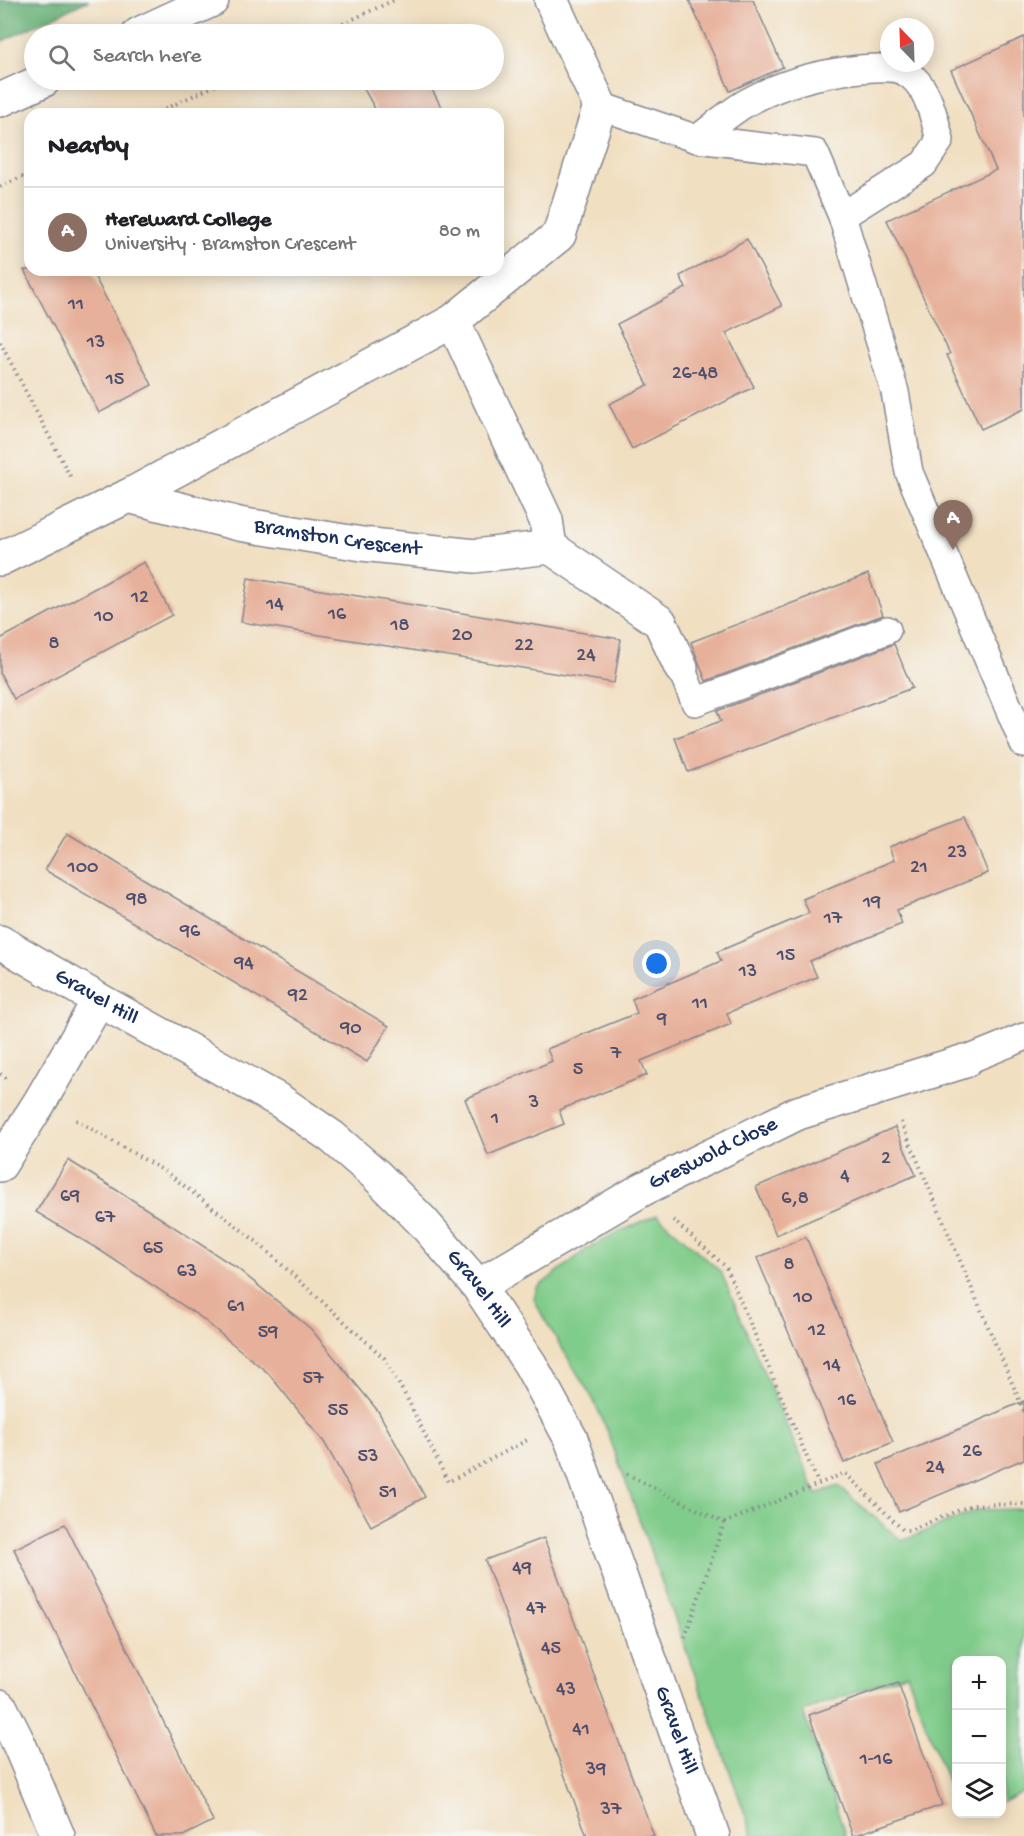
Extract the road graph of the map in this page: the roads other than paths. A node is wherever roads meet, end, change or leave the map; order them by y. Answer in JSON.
{"nodes":[{"id":1,"x":212,"y":0,"type":"edge"},
{"id":2,"x":551,"y":0,"type":"edge"},
{"id":3,"x":160,"y":24,"type":"edge"},
{"id":4,"x":24,"y":89,"type":"edge"},
{"id":5,"x":0,"y":100,"type":"edge"},
{"id":6,"x":600,"y":106,"type":"junction"},
{"id":7,"x":697,"y":139,"type":"junction"},
{"id":8,"x":842,"y":216,"type":"junction"},
{"id":9,"x":453,"y":321,"type":"junction"},
{"id":10,"x":128,"y":496,"type":"junction"},
{"id":11,"x":550,"y":547,"type":"junction"},
{"id":12,"x":0,"y":559,"type":"edge"},
{"id":13,"x":887,"y":630,"type":"dead end"},
{"id":14,"x":681,"y":668,"type":"joint"},
{"id":15,"x":1024,"y":744,"type":"edge"},
{"id":16,"x":0,"y":942,"type":"edge"},
{"id":17,"x":99,"y":1000,"type":"junction"},
{"id":18,"x":1024,"y":1037,"type":"edge"},
{"id":19,"x":965,"y":1060,"type":"joint"},
{"id":20,"x":0,"y":1165,"type":"edge"},
{"id":21,"x":478,"y":1286,"type":"junction"},
{"id":22,"x":0,"y":1706,"type":"edge"},
{"id":23,"x":10,"y":1749,"type":"edge"},
{"id":24,"x":58,"y":1836,"type":"edge"},
{"id":25,"x":713,"y":1836,"type":"edge"}],
"edges":[{"from":1,"to":3,"type":"street"},
{"from":2,"to":6,"type":"street"},
{"from":4,"to":5,"type":"street"},
{"from":6,"to":7,"type":"lane"},
{"from":6,"to":9,"type":"street"},
{"from":7,"to":8,"type":"lane"},
{"from":7,"to":8,"type":"lane"},
{"from":8,"to":15,"type":"lane"},
{"from":9,"to":10,"type":"street"},
{"from":9,"to":11,"type":"street"},
{"from":10,"to":11,"type":"street","name":"Bramston Crescent"},
{"from":10,"to":12,"type":"street"},
{"from":11,"to":14,"type":"street"},
{"from":13,"to":14,"type":"lane"},
{"from":16,"to":17,"type":"street","name":"Gravel Hill"},
{"from":17,"to":20,"type":"street"},
{"from":17,"to":21,"type":"street","name":"Gravel Hill"},
{"from":18,"to":19,"type":"lane"},
{"from":19,"to":21,"type":"street","name":"Greswold Close"},
{"from":21,"to":25,"type":"street","name":"Gravel Hill"},
{"from":22,"to":23,"type":"street"},
{"from":23,"to":24,"type":"street"}]}
